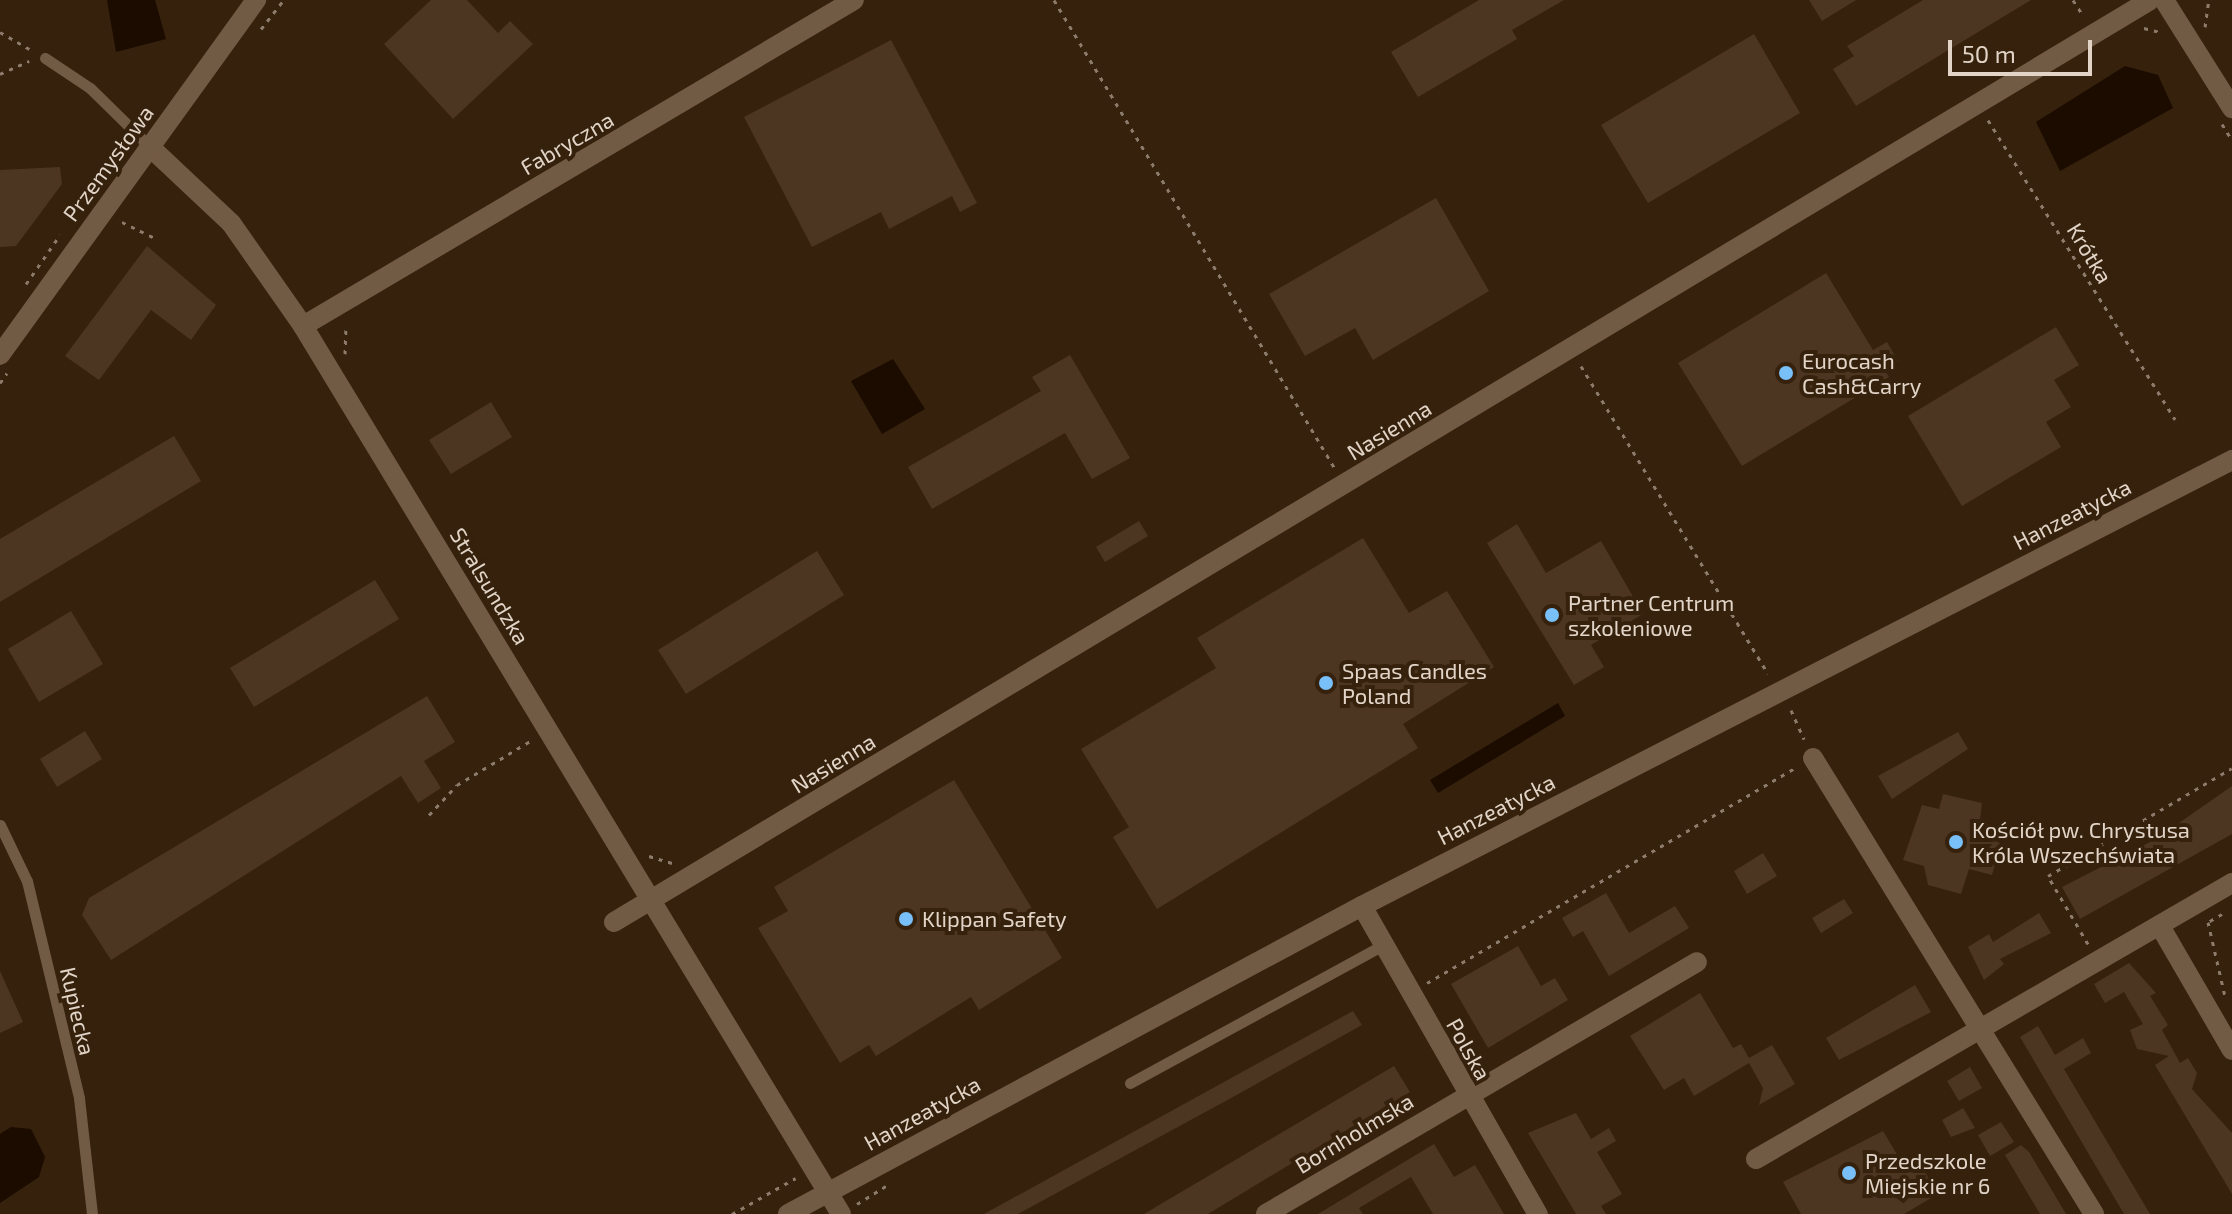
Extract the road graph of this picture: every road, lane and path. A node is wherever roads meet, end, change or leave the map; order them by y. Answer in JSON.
{"nodes":[{"id":1,"x":256,"y":0,"type":"edge"},
{"id":2,"x":854,"y":0,"type":"edge"},
{"id":3,"x":1054,"y":0,"type":"edge"},
{"id":4,"x":2073,"y":0,"type":"edge"},
{"id":5,"x":2150,"y":0,"type":"edge"},
{"id":6,"x":2164,"y":0,"type":"edge"},
{"id":7,"x":2209,"y":0,"type":"edge"},
{"id":8,"x":2124,"y":15,"type":"junction"},
{"id":9,"x":2087,"y":22,"type":"dead end"},
{"id":10,"x":2204,"y":28,"type":"dead end"},
{"id":11,"x":0,"y":32,"type":"edge"},
{"id":12,"x":2167,"y":37,"type":"dead end"},
{"id":13,"x":45,"y":58,"type":"junction"},
{"id":14,"x":0,"y":74,"type":"edge"},
{"id":15,"x":1978,"y":104,"type":"junction"},
{"id":16,"x":2232,"y":108,"type":"edge"},
{"id":17,"x":149,"y":146,"type":"junction"},
{"id":18,"x":119,"y":219,"type":"dead end"},
{"id":19,"x":157,"y":239,"type":"dead end"},
{"id":20,"x":303,"y":326,"type":"junction"},
{"id":21,"x":346,"y":326,"type":"dead end"},
{"id":22,"x":1571,"y":349,"type":"junction"},
{"id":23,"x":0,"y":355,"type":"edge"},
{"id":24,"x":349,"y":369,"type":"dead end"},
{"id":25,"x":2175,"y":419,"type":"dead end"},
{"id":26,"x":2232,"y":460,"type":"edge"},
{"id":27,"x":1345,"y":484,"type":"junction"},
{"id":28,"x":1771,"y":679,"type":"dead end"},
{"id":29,"x":1790,"y":707,"type":"dead end"},
{"id":30,"x":549,"y":730,"type":"junction"},
{"id":31,"x":1813,"y":758,"type":"junction"},
{"id":32,"x":2232,"y":768,"type":"edge"},
{"id":33,"x":429,"y":815,"type":"dead end"},
{"id":34,"x":0,"y":825,"type":"edge"},
{"id":35,"x":2232,"y":883,"type":"edge"},
{"id":36,"x":652,"y":899,"type":"junction"},
{"id":37,"x":1362,"y":906,"type":"junction"},
{"id":38,"x":2232,"y":907,"type":"edge"},
{"id":39,"x":614,"y":922,"type":"dead end"},
{"id":40,"x":2160,"y":926,"type":"junction"},
{"id":41,"x":1383,"y":945,"type":"junction"},
{"id":42,"x":2098,"y":961,"type":"junction"},
{"id":43,"x":1697,"y":962,"type":"dead end"},
{"id":44,"x":2232,"y":988,"type":"edge"},
{"id":45,"x":2225,"y":992,"type":"junction"},
{"id":46,"x":1410,"y":993,"type":"junction"},
{"id":47,"x":2227,"y":1005,"type":"dead end"},
{"id":48,"x":1982,"y":1026,"type":"junction"},
{"id":49,"x":2232,"y":1050,"type":"edge"},
{"id":50,"x":1130,"y":1083,"type":"dead end"},
{"id":51,"x":1467,"y":1094,"type":"junction"},
{"id":52,"x":1756,"y":1159,"type":"dead end"},
{"id":53,"x":796,"y":1178,"type":"dead end"},
{"id":54,"x":828,"y":1192,"type":"junction"},
{"id":55,"x":92,"y":1214,"type":"edge"},
{"id":56,"x":732,"y":1214,"type":"edge"},
{"id":57,"x":788,"y":1214,"type":"edge"},
{"id":58,"x":841,"y":1214,"type":"edge"},
{"id":59,"x":1266,"y":1214,"type":"edge"},
{"id":60,"x":1538,"y":1214,"type":"edge"},
{"id":61,"x":2094,"y":1214,"type":"edge"}],
"edges":[{"from":1,"to":17,"type":"street","name":"Przemysłowa"},
{"from":2,"to":20,"type":"street","name":"Fabryczna"},
{"from":3,"to":27,"type":"path"},
{"from":4,"to":9,"type":"path"},
{"from":5,"to":8,"type":"street","name":"Nasienna"},
{"from":6,"to":16,"type":"street"},
{"from":7,"to":10,"type":"path"},
{"from":8,"to":12,"type":"path"},
{"from":8,"to":15,"type":"street","name":"Nasienna"},
{"from":11,"to":13,"type":"path"},
{"from":13,"to":14,"type":"path"},
{"from":13,"to":17,"type":"lane","name":"Stralsundzka"},
{"from":15,"to":22,"type":"street","name":"Nasienna"},
{"from":15,"to":25,"type":"path","name":"Krótka"},
{"from":17,"to":20,"type":"street","name":"Stralsundzka"},
{"from":17,"to":23,"type":"street","name":"Przemysłowa"},
{"from":18,"to":19,"type":"path"},
{"from":20,"to":30,"type":"street","name":"Stralsundzka"},
{"from":21,"to":24,"type":"path"},
{"from":22,"to":27,"type":"street","name":"Nasienna"},
{"from":22,"to":28,"type":"path"},
{"from":26,"to":37,"type":"street","name":"Hanzeatycka"},
{"from":27,"to":36,"type":"street","name":"Nasienna"},
{"from":29,"to":31,"type":"path"},
{"from":30,"to":33,"type":"path"},
{"from":30,"to":36,"type":"street","name":"Stralsundzka"},
{"from":31,"to":46,"type":"path"},
{"from":31,"to":48,"type":"street"},
{"from":32,"to":42,"type":"path"},
{"from":34,"to":55,"type":"lane","name":"Kupiecka"},
{"from":35,"to":40,"type":"street"},
{"from":36,"to":39,"type":"street","name":"Nasienna"},
{"from":36,"to":54,"type":"street","name":"Stralsundzka"},
{"from":37,"to":41,"type":"street","name":"Polska"},
{"from":37,"to":54,"type":"street","name":"Hanzeatycka"},
{"from":38,"to":45,"type":"path"},
{"from":40,"to":42,"type":"street"},
{"from":40,"to":49,"type":"street"},
{"from":41,"to":46,"type":"street","name":"Polska"},
{"from":41,"to":50,"type":"lane"},
{"from":42,"to":48,"type":"street"},
{"from":43,"to":51,"type":"street","name":"Bornholmska"},
{"from":44,"to":45,"type":"path"},
{"from":45,"to":47,"type":"path"},
{"from":46,"to":51,"type":"street","name":"Polska"},
{"from":48,"to":52,"type":"street"},
{"from":48,"to":61,"type":"street"},
{"from":51,"to":59,"type":"street","name":"Bornholmska"},
{"from":51,"to":60,"type":"street","name":"Polska"},
{"from":53,"to":56,"type":"path"},
{"from":54,"to":57,"type":"street","name":"Hanzeatycka"},
{"from":54,"to":58,"type":"street","name":"Stralsundzka"}]}
